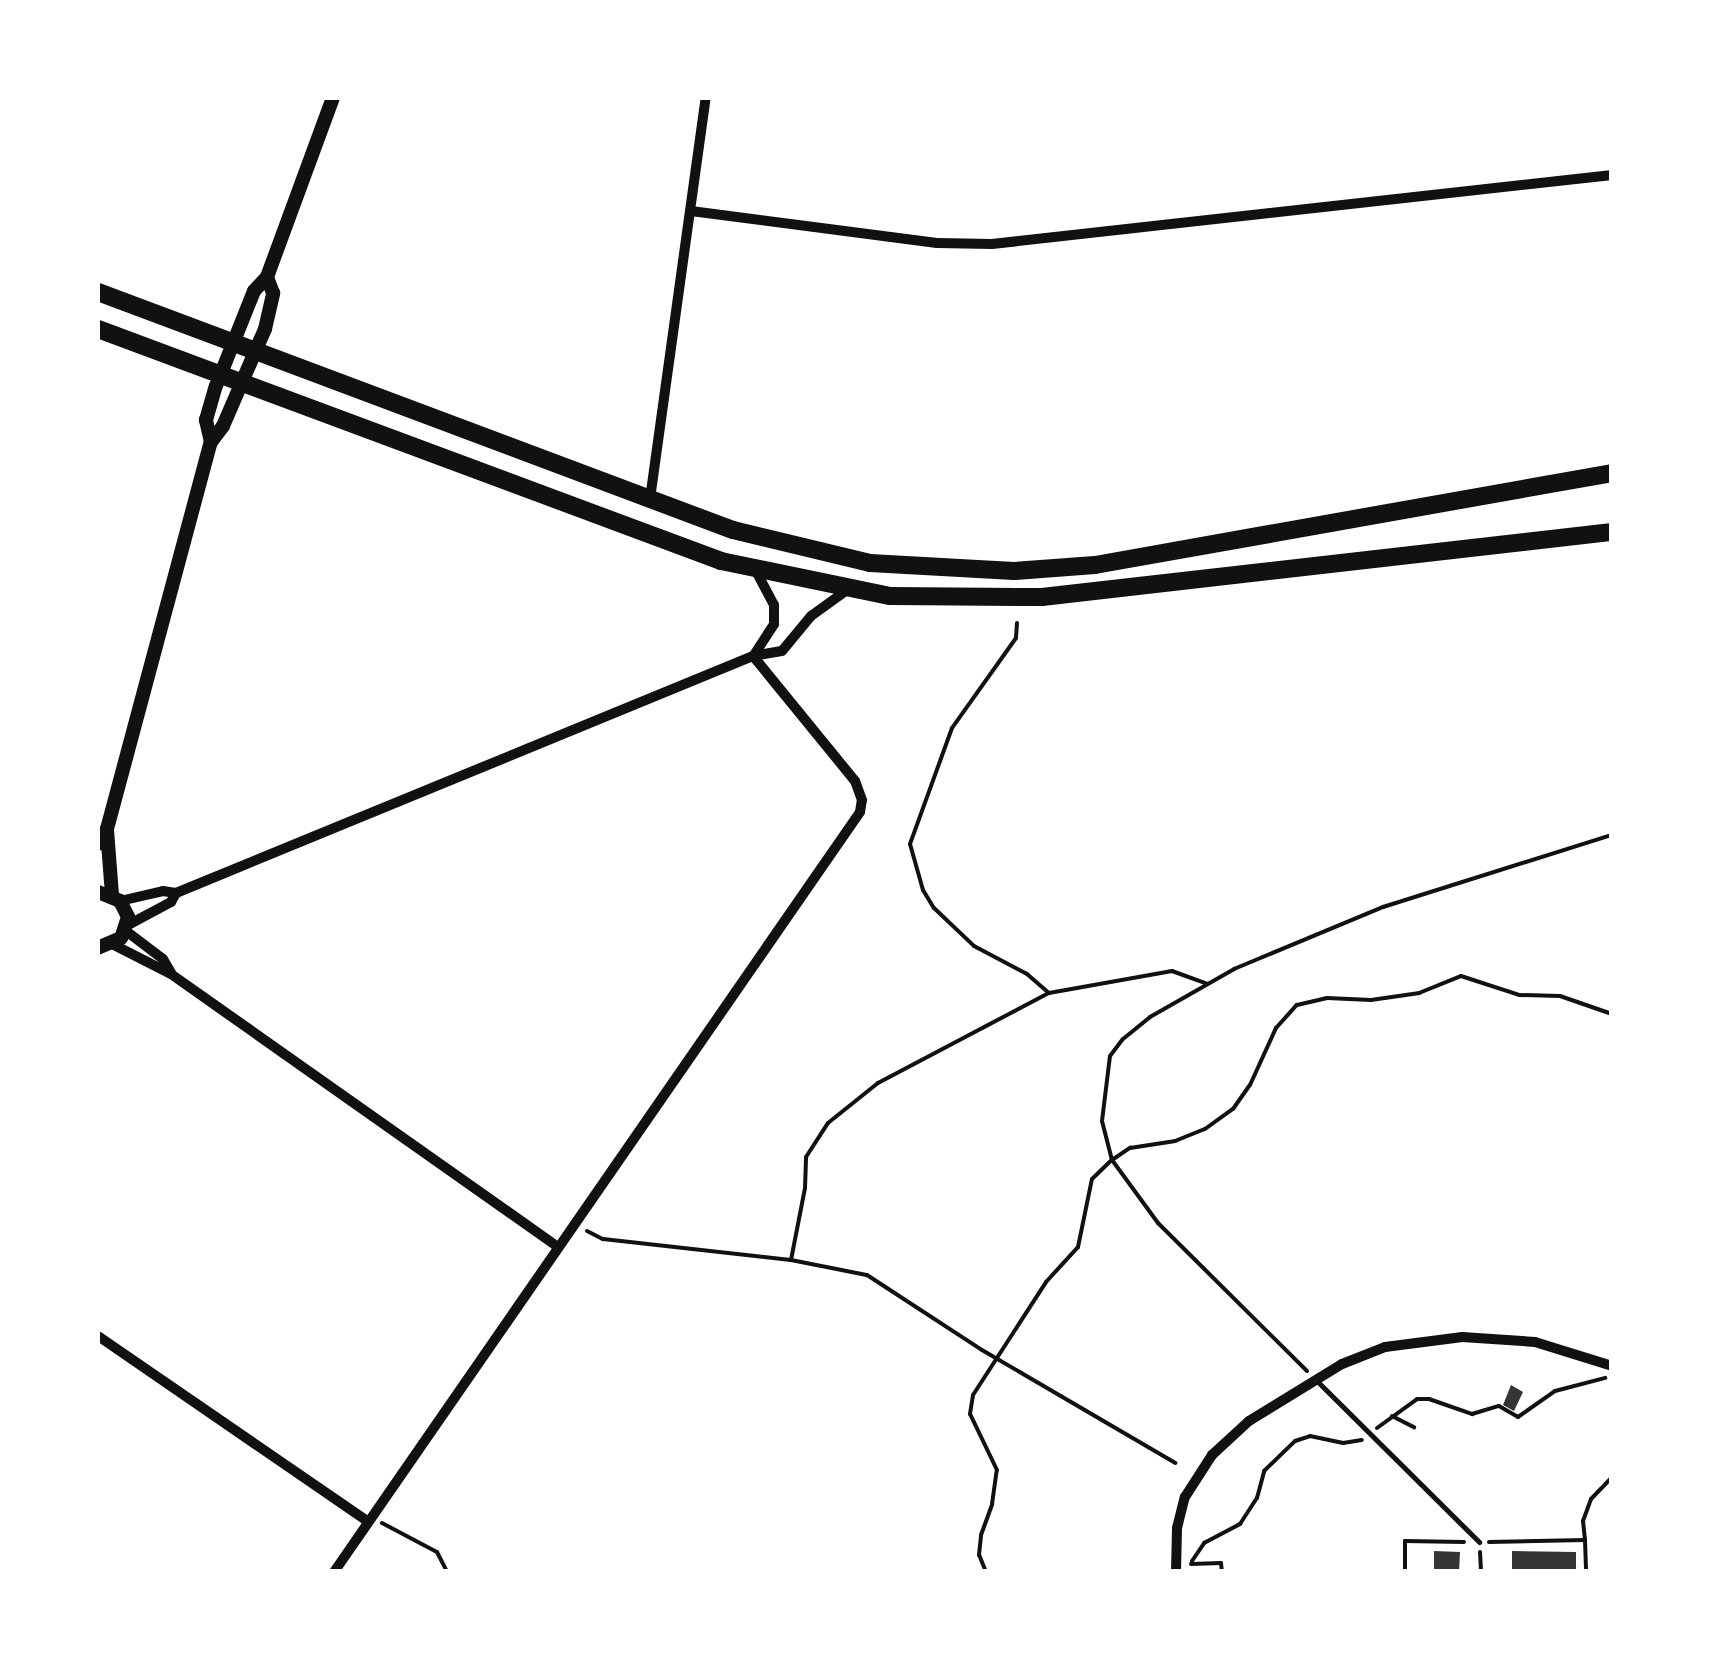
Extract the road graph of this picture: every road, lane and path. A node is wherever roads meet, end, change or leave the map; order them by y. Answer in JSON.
{"nodes":[{"id":1,"x":333,"y":98,"type":"edge"},
{"id":2,"x":706,"y":98,"type":"edge"},
{"id":3,"x":1612,"y":176,"type":"edge"},
{"id":4,"x":690,"y":211,"type":"junction"},
{"id":5,"x":267,"y":277,"type":"junction"},
{"id":6,"x":98,"y":292,"type":"edge"},
{"id":7,"x":98,"y":329,"type":"edge"},
{"id":8,"x":232,"y":342,"type":"junction"},
{"id":9,"x":257,"y":352,"type":"junction"},
{"id":10,"x":220,"y":375,"type":"junction"},
{"id":11,"x":243,"y":384,"type":"junction"},
{"id":12,"x":211,"y":442,"type":"junction"},
{"id":13,"x":1612,"y":474,"type":"edge"},
{"id":14,"x":650,"y":500,"type":"junction"},
{"id":15,"x":1612,"y":532,"type":"edge"},
{"id":16,"x":756,"y":571,"type":"junction"},
{"id":17,"x":847,"y":590,"type":"junction"},
{"id":18,"x":1016,"y":622,"type":"dead end"},
{"id":19,"x":753,"y":656,"type":"junction"},
{"id":20,"x":107,"y":829,"type":"junction"},
{"id":21,"x":1612,"y":835,"type":"edge"},
{"id":22,"x":98,"y":844,"type":"edge"},
{"id":23,"x":176,"y":894,"type":"junction"},
{"id":24,"x":110,"y":896,"type":"edge"},
{"id":25,"x":127,"y":928,"type":"junction"},
{"id":26,"x":104,"y":950,"type":"edge"},
{"id":27,"x":172,"y":974,"type":"junction"},
{"id":28,"x":1207,"y":984,"type":"junction"},
{"id":29,"x":1049,"y":993,"type":"junction"},
{"id":30,"x":1612,"y":1014,"type":"edge"},
{"id":31,"x":1112,"y":1160,"type":"junction"},
{"id":32,"x":587,"y":1231,"type":"dead end"},
{"id":33,"x":556,"y":1246,"type":"junction"},
{"id":34,"x":791,"y":1260,"type":"junction"},
{"id":35,"x":98,"y":1336,"type":"edge"},
{"id":36,"x":994,"y":1356,"type":"junction"},
{"id":37,"x":1612,"y":1366,"type":"edge"},
{"id":38,"x":1314,"y":1378,"type":"junction"},
{"id":39,"x":1392,"y":1416,"type":"dead end"},
{"id":40,"x":1414,"y":1427,"type":"dead end"},
{"id":41,"x":1175,"y":1464,"type":"dead end"},
{"id":42,"x":1612,"y":1477,"type":"edge"},
{"id":43,"x":368,"y":1521,"type":"junction"},
{"id":44,"x":1586,"y":1540,"type":"junction"},
{"id":45,"x":1479,"y":1542,"type":"junction"},
{"id":46,"x":1191,"y":1564,"type":"dead end"},
{"id":47,"x":334,"y":1572,"type":"edge"},
{"id":48,"x":447,"y":1572,"type":"edge"},
{"id":49,"x":986,"y":1572,"type":"edge"},
{"id":50,"x":1176,"y":1572,"type":"edge"},
{"id":51,"x":1222,"y":1572,"type":"edge"},
{"id":52,"x":1405,"y":1572,"type":"edge"},
{"id":53,"x":1481,"y":1572,"type":"edge"},
{"id":54,"x":1586,"y":1572,"type":"edge"}],
"edges":[{"from":1,"to":5,"type":"street"},
{"from":2,"to":4,"type":"street"},
{"from":3,"to":4,"type":"street"},
{"from":4,"to":14,"type":"street"},
{"from":5,"to":8,"type":"street"},
{"from":5,"to":9,"type":"street"},
{"from":6,"to":8,"type":"highway"},
{"from":7,"to":10,"type":"highway"},
{"from":8,"to":9,"type":"highway"},
{"from":8,"to":10,"type":"street"},
{"from":9,"to":11,"type":"street"},
{"from":9,"to":14,"type":"highway"},
{"from":10,"to":11,"type":"highway"},
{"from":10,"to":12,"type":"street"},
{"from":11,"to":12,"type":"street"},
{"from":11,"to":16,"type":"highway"},
{"from":12,"to":20,"type":"street"},
{"from":13,"to":14,"type":"highway"},
{"from":15,"to":17,"type":"highway"},
{"from":16,"to":17,"type":"highway"},
{"from":16,"to":19,"type":"street"},
{"from":17,"to":19,"type":"street"},
{"from":18,"to":29,"type":"path"},
{"from":19,"to":23,"type":"street"},
{"from":19,"to":33,"type":"street"},
{"from":20,"to":22,"type":"street"},
{"from":20,"to":24,"type":"street"},
{"from":21,"to":28,"type":"path"},
{"from":23,"to":24,"type":"street"},
{"from":23,"to":25,"type":"street"},
{"from":24,"to":25,"type":"street"},
{"from":25,"to":26,"type":"street"},
{"from":25,"to":27,"type":"street"},
{"from":26,"to":27,"type":"street"},
{"from":27,"to":33,"type":"street"},
{"from":28,"to":29,"type":"path"},
{"from":28,"to":31,"type":"path"},
{"from":29,"to":34,"type":"path"},
{"from":30,"to":31,"type":"path"},
{"from":31,"to":36,"type":"path"},
{"from":31,"to":38,"type":"path"},
{"from":32,"to":34,"type":"path"},
{"from":33,"to":43,"type":"street"},
{"from":34,"to":36,"type":"path"},
{"from":35,"to":43,"type":"street"},
{"from":36,"to":41,"type":"path"},
{"from":36,"to":49,"type":"path"},
{"from":37,"to":38,"type":"street"},
{"from":38,"to":45,"type":"lane"},
{"from":38,"to":50,"type":"street"},
{"from":39,"to":40,"type":"path"},
{"from":42,"to":44,"type":"path"},
{"from":43,"to":47,"type":"street"},
{"from":43,"to":48,"type":"path"},
{"from":44,"to":45,"type":"path"},
{"from":44,"to":54,"type":"path"},
{"from":45,"to":52,"type":"path"},
{"from":45,"to":53,"type":"path"},
{"from":46,"to":51,"type":"path"}]}
